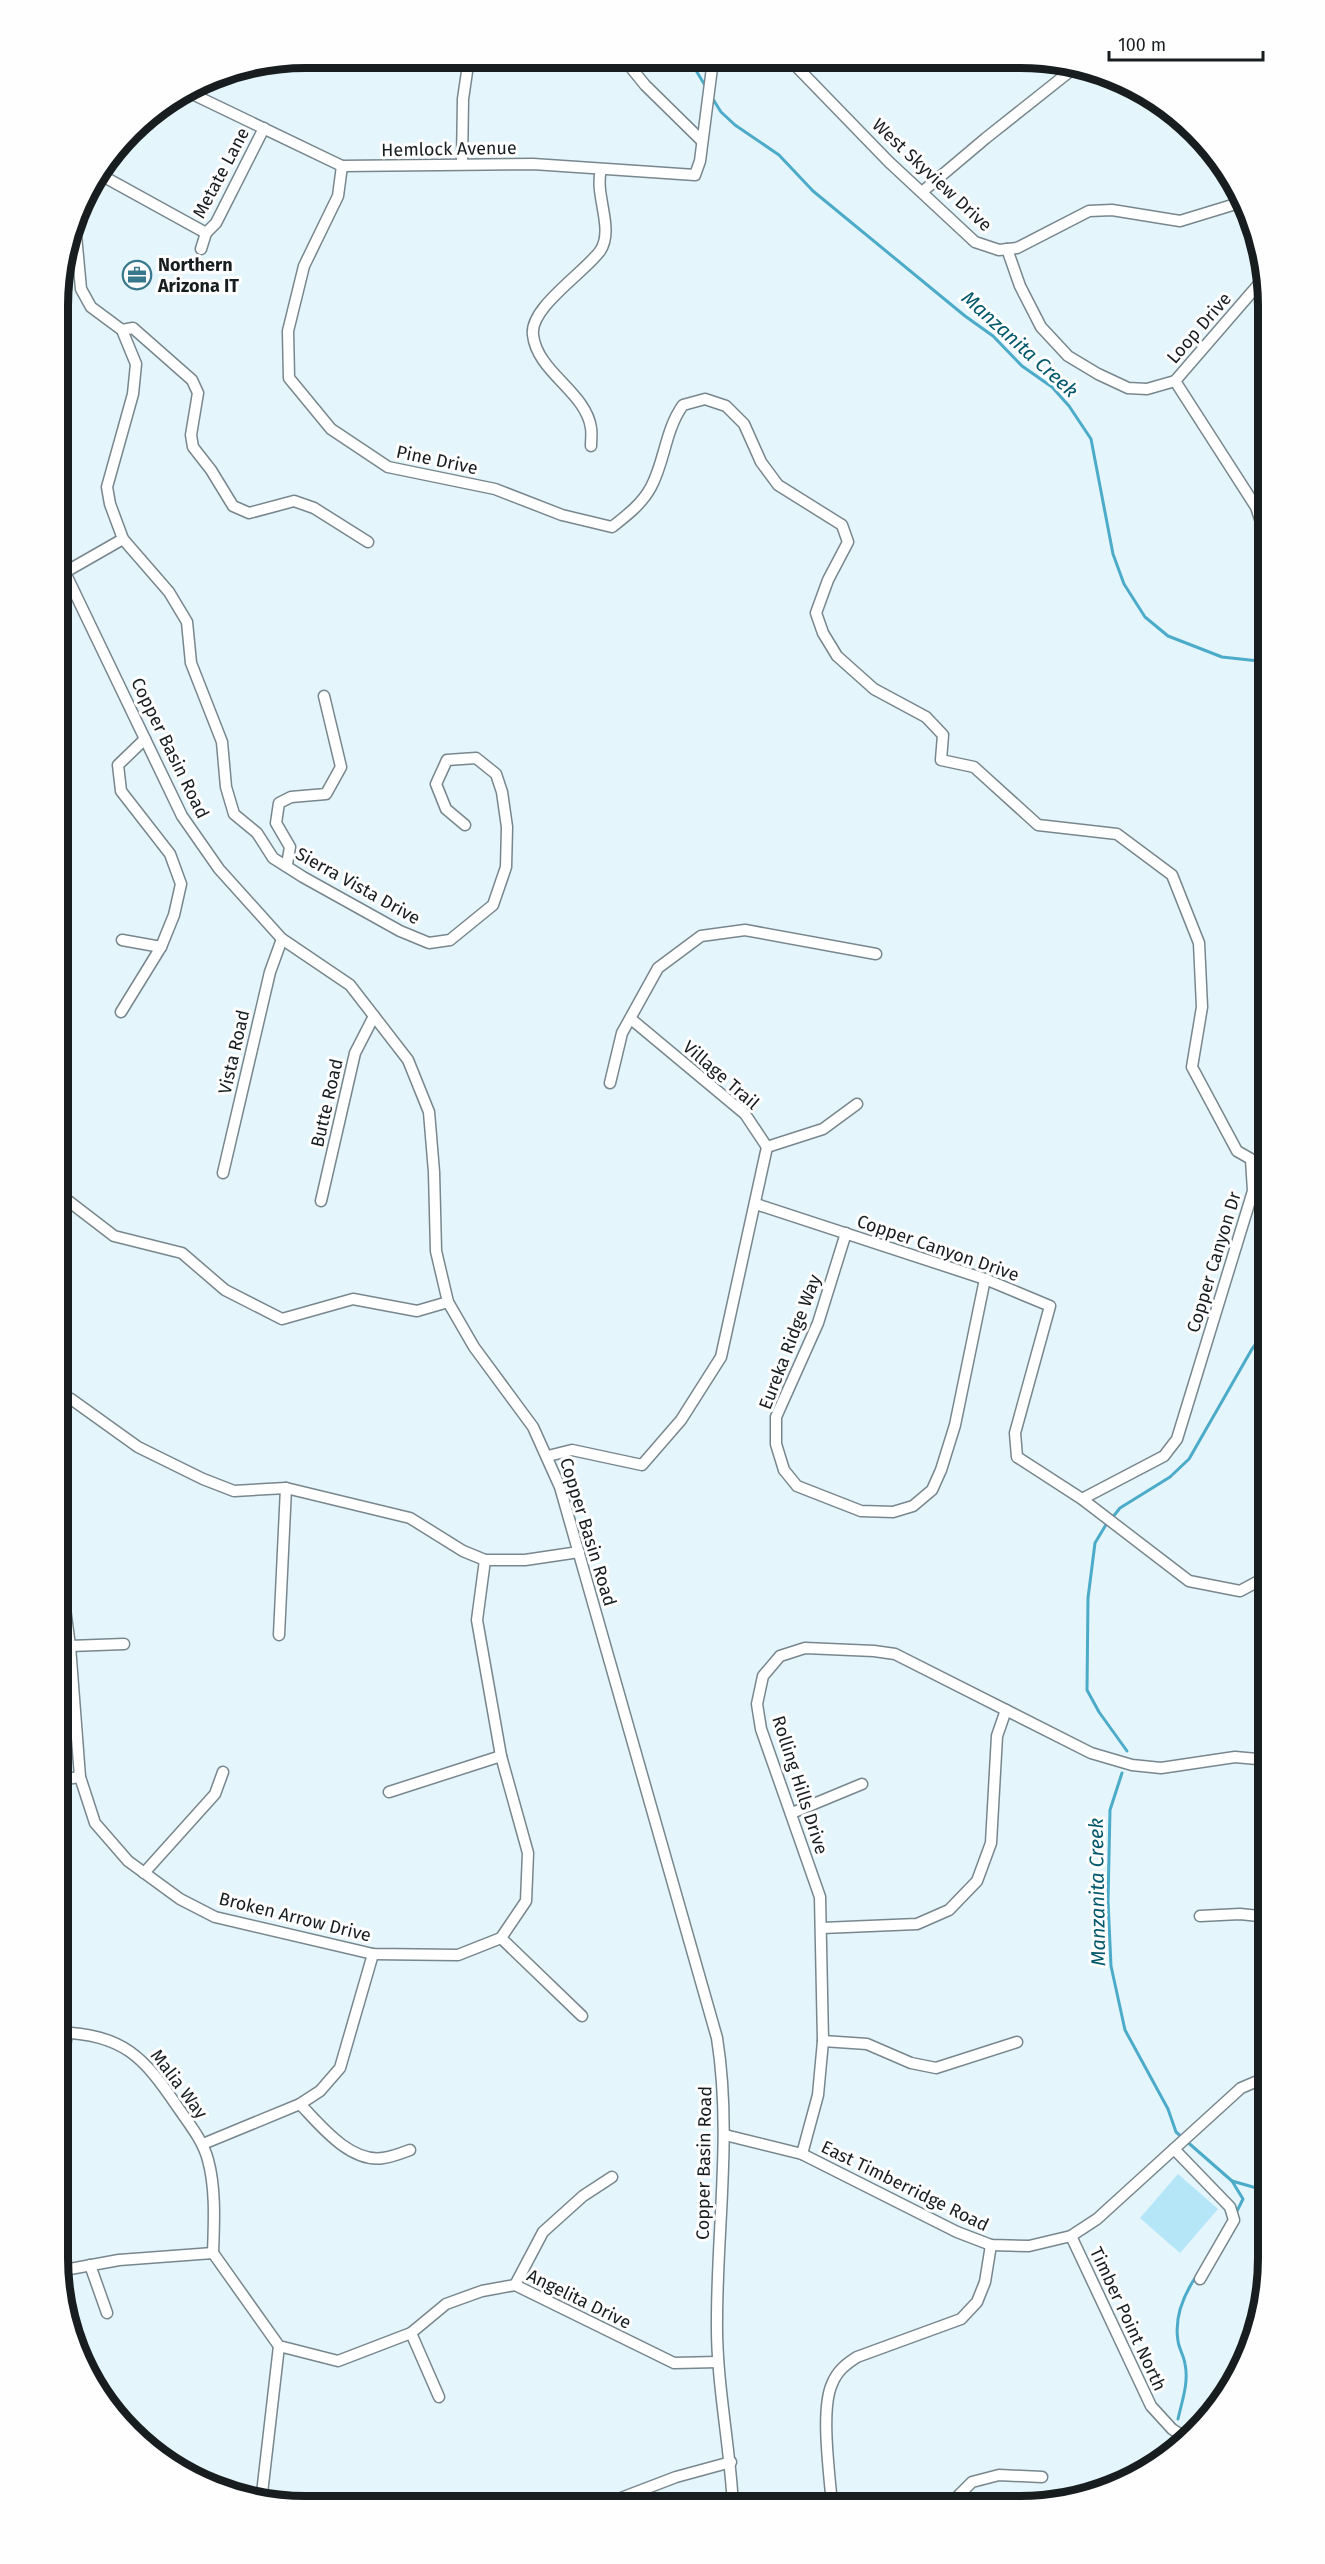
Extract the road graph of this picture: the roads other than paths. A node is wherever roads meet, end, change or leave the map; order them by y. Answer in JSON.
{"nodes":[{"id":1,"x":468,"y":68,"type":"edge"},
{"id":2,"x":631,"y":68,"type":"edge"},
{"id":3,"x":712,"y":68,"type":"edge"},
{"id":4,"x":798,"y":68,"type":"edge"},
{"id":5,"x":1068,"y":73,"type":"edge"},
{"id":6,"x":194,"y":95,"type":"edge"},
{"id":7,"x":264,"y":128,"type":"junction"},
{"id":8,"x":702,"y":141,"type":"junction"},
{"id":9,"x":462,"y":163,"type":"junction"},
{"id":10,"x":342,"y":166,"type":"junction"},
{"id":11,"x":601,"y":170,"type":"junction"},
{"id":12,"x":105,"y":177,"type":"edge"},
{"id":13,"x":922,"y":192,"type":"junction"},
{"id":14,"x":1235,"y":205,"type":"edge"},
{"id":15,"x":206,"y":233,"type":"junction"},
{"id":16,"x":77,"y":242,"type":"edge"},
{"id":17,"x":201,"y":249,"type":"dead end"},
{"id":18,"x":1007,"y":249,"type":"junction"},
{"id":19,"x":1257,"y":287,"type":"edge"},
{"id":20,"x":122,"y":330,"type":"junction"},
{"id":21,"x":1175,"y":381,"type":"junction"},
{"id":22,"x":591,"y":446,"type":"dead end"},
{"id":23,"x":1258,"y":513,"type":"edge"},
{"id":24,"x":123,"y":539,"type":"junction"},
{"id":25,"x":368,"y":542,"type":"dead end"},
{"id":26,"x":68,"y":571,"type":"edge"},
{"id":27,"x":68,"y":585,"type":"edge"},
{"id":28,"x":324,"y":696,"type":"dead end"},
{"id":29,"x":145,"y":739,"type":"junction"},
{"id":30,"x":941,"y":760,"type":"joint"},
{"id":31,"x":465,"y":825,"type":"dead end"},
{"id":32,"x":287,"y":864,"type":"junction"},
{"id":33,"x":282,"y":939,"type":"junction"},
{"id":34,"x":122,"y":940,"type":"dead end"},
{"id":35,"x":161,"y":947,"type":"junction"},
{"id":36,"x":876,"y":954,"type":"dead end"},
{"id":37,"x":121,"y":1012,"type":"dead end"},
{"id":38,"x":374,"y":1016,"type":"junction"},
{"id":39,"x":631,"y":1019,"type":"junction"},
{"id":40,"x":610,"y":1083,"type":"dead end"},
{"id":41,"x":857,"y":1104,"type":"dead end"},
{"id":42,"x":766,"y":1147,"type":"junction"},
{"id":43,"x":223,"y":1173,"type":"dead end"},
{"id":44,"x":68,"y":1201,"type":"edge"},
{"id":45,"x":321,"y":1202,"type":"dead end"},
{"id":46,"x":756,"y":1204,"type":"junction"},
{"id":47,"x":846,"y":1233,"type":"junction"},
{"id":48,"x":985,"y":1278,"type":"junction"},
{"id":49,"x":448,"y":1302,"type":"junction"},
{"id":50,"x":68,"y":1398,"type":"edge"},
{"id":51,"x":548,"y":1456,"type":"junction"},
{"id":52,"x":286,"y":1488,"type":"junction"},
{"id":53,"x":1082,"y":1499,"type":"junction"},
{"id":54,"x":579,"y":1552,"type":"junction"},
{"id":55,"x":484,"y":1560,"type":"junction"},
{"id":56,"x":1258,"y":1581,"type":"edge"},
{"id":57,"x":68,"y":1632,"type":"edge"},
{"id":58,"x":279,"y":1635,"type":"dead end"},
{"id":59,"x":124,"y":1644,"type":"dead end"},
{"id":60,"x":70,"y":1647,"type":"junction"},
{"id":61,"x":1006,"y":1710,"type":"junction"},
{"id":62,"x":501,"y":1756,"type":"junction"},
{"id":63,"x":1258,"y":1759,"type":"edge"},
{"id":64,"x":223,"y":1772,"type":"dead end"},
{"id":65,"x":80,"y":1777,"type":"junction"},
{"id":66,"x":68,"y":1779,"type":"edge"},
{"id":67,"x":862,"y":1784,"type":"dead end"},
{"id":68,"x":389,"y":1792,"type":"dead end"},
{"id":69,"x":792,"y":1813,"type":"junction"},
{"id":70,"x":144,"y":1873,"type":"junction"},
{"id":71,"x":1200,"y":1916,"type":"dead end"},
{"id":72,"x":1258,"y":1916,"type":"edge"},
{"id":73,"x":822,"y":1928,"type":"junction"},
{"id":74,"x":501,"y":1938,"type":"junction"},
{"id":75,"x":373,"y":1954,"type":"junction"},
{"id":76,"x":582,"y":2016,"type":"dead end"},
{"id":77,"x":68,"y":2033,"type":"edge"},
{"id":78,"x":823,"y":2041,"type":"junction"},
{"id":79,"x":1017,"y":2042,"type":"dead end"},
{"id":80,"x":1258,"y":2082,"type":"edge"},
{"id":81,"x":300,"y":2104,"type":"junction"},
{"id":82,"x":725,"y":2135,"type":"junction"},
{"id":83,"x":203,"y":2144,"type":"junction"},
{"id":84,"x":1176,"y":2147,"type":"junction"},
{"id":85,"x":410,"y":2150,"type":"dead end"},
{"id":86,"x":802,"y":2154,"type":"junction"},
{"id":87,"x":612,"y":2177,"type":"dead end"},
{"id":88,"x":1071,"y":2236,"type":"junction"},
{"id":89,"x":991,"y":2245,"type":"junction"},
{"id":90,"x":213,"y":2253,"type":"junction"},
{"id":91,"x":90,"y":2265,"type":"junction"},
{"id":92,"x":68,"y":2269,"type":"edge"},
{"id":93,"x":1200,"y":2279,"type":"dead end"},
{"id":94,"x":515,"y":2285,"type":"junction"},
{"id":95,"x":107,"y":2313,"type":"dead end"},
{"id":96,"x":411,"y":2333,"type":"junction"},
{"id":97,"x":279,"y":2346,"type":"junction"},
{"id":98,"x":718,"y":2362,"type":"junction"},
{"id":99,"x":439,"y":2397,"type":"dead end"},
{"id":100,"x":1180,"y":2434,"type":"edge"},
{"id":101,"x":731,"y":2462,"type":"junction"},
{"id":102,"x":1042,"y":2477,"type":"dead end"},
{"id":103,"x":262,"y":2492,"type":"edge"},
{"id":104,"x":627,"y":2496,"type":"edge"},
{"id":105,"x":733,"y":2496,"type":"edge"},
{"id":106,"x":831,"y":2496,"type":"edge"},
{"id":107,"x":958,"y":2496,"type":"edge"}],
"edges":[{"from":1,"to":9,"type":"street"},
{"from":2,"to":8,"type":"street"},
{"from":3,"to":8,"type":"street"},
{"from":4,"to":13,"type":"street","name":"West Skyview Drive"},
{"from":5,"to":13,"type":"street"},
{"from":6,"to":7,"type":"street","name":"Hemlock Avenue"},
{"from":7,"to":10,"type":"street","name":"Hemlock Avenue"},
{"from":7,"to":15,"type":"street","name":"Metate Lane"},
{"from":8,"to":11,"type":"street","name":"Hemlock Avenue"},
{"from":9,"to":10,"type":"street","name":"Hemlock Avenue"},
{"from":9,"to":11,"type":"street","name":"Hemlock Avenue"},
{"from":10,"to":30,"type":"street","name":"Pine Drive"},
{"from":11,"to":22,"type":"street"},
{"from":12,"to":15,"type":"street"},
{"from":13,"to":18,"type":"street","name":"West Skyview Drive"},
{"from":14,"to":18,"type":"street"},
{"from":15,"to":17,"type":"street","name":"Metate Lane"},
{"from":16,"to":20,"type":"street"},
{"from":18,"to":21,"type":"street","name":"Loop Drive"},
{"from":19,"to":21,"type":"street","name":"Loop Drive"},
{"from":20,"to":24,"type":"street","name":"Sierra Vista Drive"},
{"from":20,"to":25,"type":"street"},
{"from":21,"to":23,"type":"street"},
{"from":24,"to":26,"type":"street"},
{"from":24,"to":32,"type":"street","name":"Sierra Vista Drive"},
{"from":27,"to":29,"type":"street","name":"Copper Basin Road"},
{"from":28,"to":32,"type":"street"},
{"from":29,"to":33,"type":"street","name":"Copper Basin Road"},
{"from":29,"to":35,"type":"street"},
{"from":30,"to":53,"type":"street","name":"Copper Canyon Dr"},
{"from":31,"to":32,"type":"street","name":"Sierra Vista Drive"},
{"from":33,"to":38,"type":"street","name":"Copper Basin Road"},
{"from":33,"to":43,"type":"street","name":"Vista Road"},
{"from":34,"to":35,"type":"street"},
{"from":35,"to":37,"type":"street"},
{"from":36,"to":39,"type":"street"},
{"from":38,"to":45,"type":"street","name":"Butte Road"},
{"from":38,"to":49,"type":"street","name":"Copper Basin Road"},
{"from":39,"to":40,"type":"street"},
{"from":39,"to":42,"type":"street","name":"Village Trail"},
{"from":41,"to":42,"type":"street"},
{"from":42,"to":46,"type":"street"},
{"from":44,"to":49,"type":"street"},
{"from":46,"to":47,"type":"street","name":"Copper Canyon Drive"},
{"from":46,"to":51,"type":"street"},
{"from":47,"to":48,"type":"street","name":"Copper Canyon Drive"},
{"from":47,"to":48,"type":"street","name":"Eureka Ridge Way"},
{"from":48,"to":53,"type":"street","name":"Copper Canyon Drive"},
{"from":49,"to":51,"type":"street","name":"Copper Basin Road"},
{"from":50,"to":52,"type":"street"},
{"from":51,"to":54,"type":"street","name":"Copper Basin Road"},
{"from":52,"to":55,"type":"street"},
{"from":52,"to":58,"type":"street"},
{"from":53,"to":56,"type":"street","name":"Copper Canyon Drive"},
{"from":54,"to":55,"type":"street"},
{"from":54,"to":82,"type":"street","name":"Copper Basin Road"},
{"from":55,"to":62,"type":"street"},
{"from":57,"to":60,"type":"street","name":"Broken Arrow Drive"},
{"from":59,"to":60,"type":"street"},
{"from":60,"to":65,"type":"street","name":"Broken Arrow Drive"},
{"from":61,"to":63,"type":"street","name":"Rolling Hills Drive"},
{"from":61,"to":69,"type":"street","name":"Rolling Hills Drive"},
{"from":61,"to":73,"type":"street"},
{"from":62,"to":68,"type":"street"},
{"from":62,"to":74,"type":"street"},
{"from":64,"to":70,"type":"street"},
{"from":65,"to":66,"type":"street"},
{"from":65,"to":70,"type":"street","name":"Broken Arrow Drive"},
{"from":67,"to":69,"type":"street"},
{"from":69,"to":73,"type":"street","name":"Rolling Hills Drive"},
{"from":70,"to":75,"type":"street","name":"Broken Arrow Drive"},
{"from":71,"to":72,"type":"street"},
{"from":73,"to":78,"type":"street","name":"Rolling Hills Drive"},
{"from":74,"to":75,"type":"street","name":"Broken Arrow Drive"},
{"from":74,"to":76,"type":"street"},
{"from":75,"to":81,"type":"street"},
{"from":77,"to":83,"type":"street","name":"Malia Way"},
{"from":78,"to":79,"type":"street"},
{"from":78,"to":86,"type":"street","name":"Rolling Hills Drive"},
{"from":80,"to":84,"type":"street","name":"East Timberridge Road"},
{"from":81,"to":83,"type":"street"},
{"from":81,"to":85,"type":"street"},
{"from":82,"to":86,"type":"street","name":"East Timberridge Road"},
{"from":82,"to":98,"type":"street","name":"Copper Basin Road"},
{"from":83,"to":90,"type":"street","name":"Malia Way"},
{"from":84,"to":88,"type":"street","name":"East Timberridge Road"},
{"from":84,"to":93,"type":"street"},
{"from":86,"to":89,"type":"street","name":"East Timberridge Road"},
{"from":87,"to":94,"type":"street"},
{"from":88,"to":89,"type":"street","name":"East Timberridge Road"},
{"from":88,"to":100,"type":"street","name":"Timber Point North"},
{"from":89,"to":106,"type":"street"},
{"from":90,"to":91,"type":"street"},
{"from":90,"to":97,"type":"street"},
{"from":91,"to":92,"type":"street"},
{"from":91,"to":95,"type":"street"},
{"from":94,"to":96,"type":"street","name":"Angelita Drive"},
{"from":94,"to":98,"type":"street","name":"Angelita Drive"},
{"from":96,"to":97,"type":"street","name":"Angelita Drive"},
{"from":96,"to":99,"type":"street"},
{"from":97,"to":103,"type":"street"},
{"from":98,"to":101,"type":"street","name":"Copper Basin Road"},
{"from":101,"to":104,"type":"street"},
{"from":101,"to":105,"type":"street","name":"Copper Basin Road"},
{"from":102,"to":107,"type":"street"}]}
